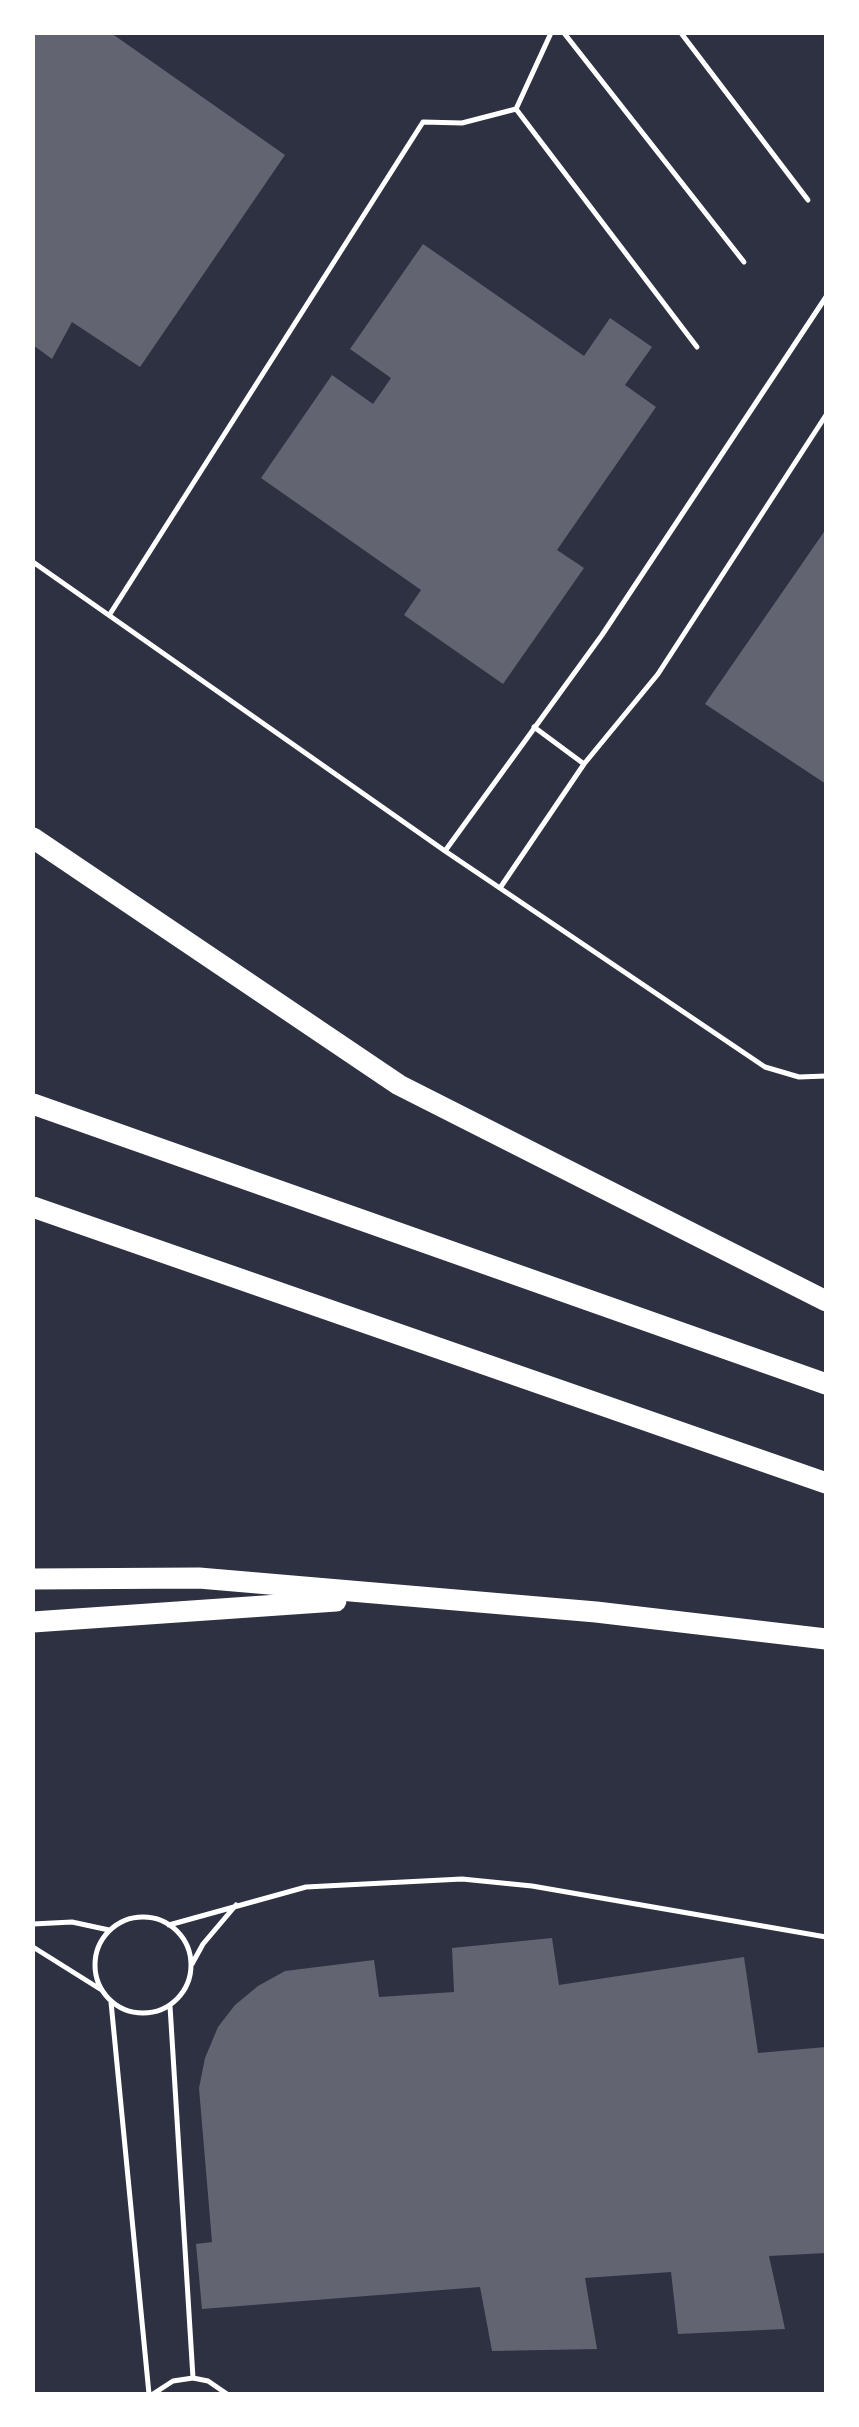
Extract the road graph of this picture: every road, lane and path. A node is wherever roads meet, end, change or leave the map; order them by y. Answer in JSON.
{"nodes":[{"id":1,"x":551,"y":33,"type":"edge"},
{"id":2,"x":564,"y":33,"type":"edge"},
{"id":3,"x":681,"y":33,"type":"edge"},
{"id":4,"x":516,"y":109,"type":"junction"},
{"id":5,"x":808,"y":200,"type":"dead end"},
{"id":6,"x":744,"y":262,"type":"dead end"},
{"id":7,"x":826,"y":297,"type":"edge"},
{"id":8,"x":697,"y":347,"type":"dead end"},
{"id":9,"x":826,"y":415,"type":"edge"},
{"id":10,"x":33,"y":562,"type":"edge"},
{"id":11,"x":110,"y":614,"type":"junction"},
{"id":12,"x":534,"y":727,"type":"junction"},
{"id":13,"x":584,"y":764,"type":"junction"},
{"id":14,"x":33,"y":838,"type":"edge"},
{"id":15,"x":445,"y":851,"type":"junction"},
{"id":16,"x":500,"y":888,"type":"junction"},
{"id":17,"x":826,"y":1076,"type":"edge"},
{"id":18,"x":33,"y":1104,"type":"edge"},
{"id":19,"x":33,"y":1207,"type":"edge"},
{"id":20,"x":826,"y":1301,"type":"edge"},
{"id":21,"x":826,"y":1384,"type":"edge"},
{"id":22,"x":826,"y":1482,"type":"edge"},
{"id":23,"x":33,"y":1579,"type":"edge"},
{"id":24,"x":401,"y":1596,"type":"junction"},
{"id":25,"x":33,"y":1622,"type":"edge"},
{"id":26,"x":826,"y":1639,"type":"edge"},
{"id":27,"x":236,"y":1905,"type":"junction"},
{"id":28,"x":33,"y":1924,"type":"edge"},
{"id":29,"x":169,"y":1925,"type":"junction"},
{"id":30,"x":109,"y":1930,"type":"junction"},
{"id":31,"x":826,"y":1937,"type":"edge"},
{"id":32,"x":33,"y":1947,"type":"edge"},
{"id":33,"x":191,"y":1965,"type":"junction"},
{"id":34,"x":100,"y":1989,"type":"junction"},
{"id":35,"x":111,"y":2002,"type":"junction"},
{"id":36,"x":170,"y":2006,"type":"junction"},
{"id":37,"x":193,"y":2378,"type":"junction"},
{"id":38,"x":151,"y":2394,"type":"edge"},
{"id":39,"x":227,"y":2394,"type":"edge"}],
"edges":[{"from":1,"to":4,"type":"lane"},
{"from":2,"to":6,"type":"lane"},
{"from":3,"to":5,"type":"lane"},
{"from":4,"to":8,"type":"lane"},
{"from":4,"to":11,"type":"lane"},
{"from":7,"to":12,"type":"lane"},
{"from":9,"to":13,"type":"lane"},
{"from":10,"to":11,"type":"lane"},
{"from":11,"to":15,"type":"lane"},
{"from":12,"to":13,"type":"lane"},
{"from":12,"to":15,"type":"lane"},
{"from":13,"to":16,"type":"lane"},
{"from":14,"to":20,"type":"highway"},
{"from":15,"to":16,"type":"lane"},
{"from":16,"to":17,"type":"lane"},
{"from":18,"to":21,"type":"highway"},
{"from":19,"to":22,"type":"highway"},
{"from":23,"to":24,"type":"highway"},
{"from":24,"to":25,"type":"highway"},
{"from":24,"to":26,"type":"highway"},
{"from":27,"to":29,"type":"lane"},
{"from":27,"to":31,"type":"lane"},
{"from":27,"to":33,"type":"lane"},
{"from":28,"to":30,"type":"lane"},
{"from":29,"to":30,"type":"lane"},
{"from":29,"to":33,"type":"lane"},
{"from":30,"to":34,"type":"lane"},
{"from":32,"to":34,"type":"lane"},
{"from":33,"to":36,"type":"lane"},
{"from":34,"to":35,"type":"lane"},
{"from":35,"to":36,"type":"lane"},
{"from":35,"to":38,"type":"lane"},
{"from":36,"to":37,"type":"lane"},
{"from":37,"to":38,"type":"lane"},
{"from":37,"to":39,"type":"lane"}]}
